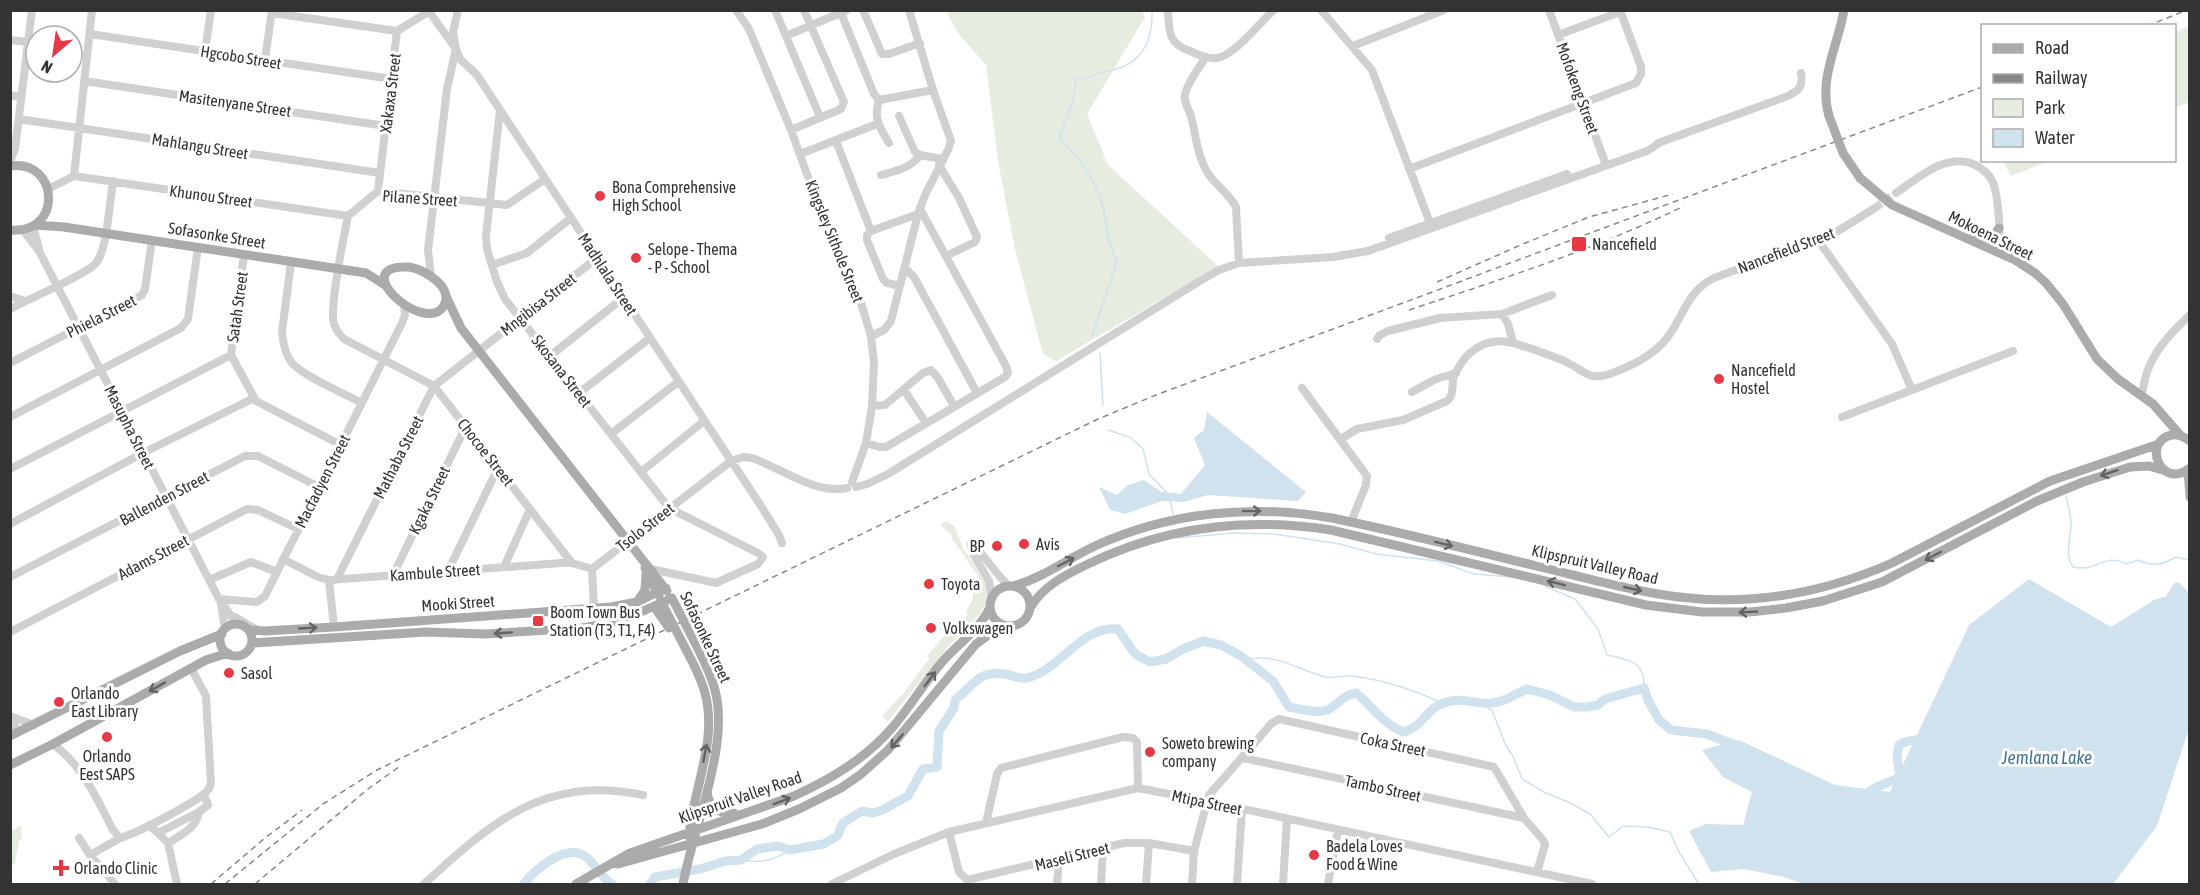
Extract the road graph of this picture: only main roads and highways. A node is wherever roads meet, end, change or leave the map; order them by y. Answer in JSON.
{"nodes":[{"id":1,"x":1844,"y":10,"type":"edge"},
{"id":2,"x":1850,"y":10,"type":"edge"},
{"id":3,"x":1828,"y":104,"type":"junction"},
{"id":4,"x":10,"y":163,"type":"edge"},
{"id":5,"x":47,"y":211,"type":"junction"},
{"id":6,"x":34,"y":225,"type":"junction"},
{"id":7,"x":64,"y":227,"type":"junction"},
{"id":8,"x":1999,"y":228,"type":"road end"},
{"id":9,"x":10,"y":230,"type":"edge"},
{"id":10,"x":1963,"y":237,"type":"junction"},
{"id":11,"x":390,"y":269,"type":"junction"},
{"id":12,"x":366,"y":273,"type":"junction"},
{"id":13,"x":385,"y":285,"type":"junction"},
{"id":14,"x":446,"y":296,"type":"junction"},
{"id":15,"x":434,"y":313,"type":"junction"},
{"id":16,"x":461,"y":328,"type":"junction"},
{"id":17,"x":2164,"y":417,"type":"junction"},
{"id":18,"x":2187,"y":439,"type":"edge"},
{"id":19,"x":2161,"y":442,"type":"junction"},
{"id":20,"x":2189,"y":468,"type":"edge"},
{"id":21,"x":2168,"y":472,"type":"junction"},
{"id":22,"x":2189,"y":494,"type":"edge"},
{"id":23,"x":649,"y":570,"type":"junction"},
{"id":24,"x":1011,"y":586,"type":"junction"},
{"id":25,"x":662,"y":591,"type":"junction"},
{"id":26,"x":673,"y":600,"type":"junction"},
{"id":27,"x":637,"y":602,"type":"junction"},
{"id":28,"x":991,"y":603,"type":"junction"},
{"id":29,"x":659,"y":607,"type":"junction"},
{"id":30,"x":1030,"y":608,"type":"junction"},
{"id":31,"x":1009,"y":626,"type":"junction"},
{"id":32,"x":253,"y":630,"type":"junction"},
{"id":33,"x":223,"y":631,"type":"junction"},
{"id":34,"x":251,"y":646,"type":"junction"},
{"id":35,"x":228,"y":653,"type":"junction"},
{"id":36,"x":12,"y":735,"type":"edge"},
{"id":37,"x":10,"y":765,"type":"edge"},
{"id":38,"x":708,"y":783,"type":"junction"},
{"id":39,"x":755,"y":810,"type":"junction"},
{"id":40,"x":693,"y":814,"type":"junction"},
{"id":41,"x":694,"y":830,"type":"junction"},
{"id":42,"x":707,"y":840,"type":"junction"},
{"id":43,"x":670,"y":850,"type":"junction"},
{"id":44,"x":689,"y":850,"type":"junction"},
{"id":45,"x":630,"y":852,"type":"junction"},
{"id":46,"x":610,"y":866,"type":"junction"},
{"id":47,"x":580,"y":884,"type":"edge"},
{"id":48,"x":683,"y":885,"type":"edge"}],
"edges":[{"from":1,"to":3,"type":"main road","name":"Mokoena Street"},
{"from":2,"to":3,"type":"main road","name":"Mokoena Street"},
{"from":3,"to":10,"type":"main road","name":"Mokoena Street","bridge":true},
{"from":4,"to":5,"type":"main road"},
{"from":5,"to":6,"type":"main road"},
{"from":5,"to":7,"type":"main road"},
{"from":6,"to":7,"type":"main road","name":"Sofasonke Street"},
{"from":6,"to":9,"type":"main road","name":"Sofasonke Street"},
{"from":7,"to":12,"type":"main road","name":"Sofasonke Street"},
{"from":8,"to":10,"type":"main road"},
{"from":10,"to":17,"type":"main road","name":"Mokoena Street"},
{"from":11,"to":12,"type":"main road","name":"Sofasonke Street"},
{"from":11,"to":13,"type":"main road"},
{"from":11,"to":14,"type":"main road","name":"Sofasonke Street"},
{"from":12,"to":13,"type":"main road","name":"Sofasonke Street"},
{"from":13,"to":15,"type":"main road","name":"Sofasonke Street"},
{"from":14,"to":15,"type":"main road"},
{"from":14,"to":16,"type":"main road","name":"Sofasonke Street"},
{"from":15,"to":16,"type":"main road","name":"Sofasonke Street"},
{"from":16,"to":23,"type":"main road","name":"Sofasonke Street"},
{"from":17,"to":18,"type":"main road","name":"Mokoena Street"},
{"from":17,"to":19,"type":"main road"},
{"from":18,"to":19,"type":"main road","name":"Klipspruit Valley Road"},
{"from":19,"to":21,"type":"main road"},
{"from":24,"to":19,"type":"main road","name":"Klipspruit Valley Road","one_way":true},
{"from":20,"to":21,"type":"main road"},
{"from":20,"to":22,"type":"main road"},
{"from":21,"to":22,"type":"main road"},
{"from":21,"to":30,"type":"main road","name":"Klipspruit Valley Road","one_way":true},
{"from":23,"to":25,"type":"main road","name":"Sofasonke Street"},
{"from":23,"to":27,"type":"main road"},
{"from":24,"to":28,"type":"main road"},
{"from":24,"to":30,"type":"main road"},
{"from":25,"to":26,"type":"main road","name":"Sofasonke Street"},
{"from":25,"to":27,"type":"main road","name":"Mooki Street"},
{"from":25,"to":29,"type":"main road","name":"Sofasonke Street"},
{"from":26,"to":29,"type":"main road","name":"Mooki Street"},
{"from":26,"to":38,"type":"main road","name":"Sofasonke Street","bridge":true},
{"from":32,"to":27,"type":"main road","name":"Mooki Street","one_way":true},
{"from":28,"to":31,"type":"main road"},
{"from":39,"to":28,"type":"main road","name":"Klipspruit Valley Road","one_way":true},
{"from":29,"to":34,"type":"main road","name":"Mooki Street","one_way":true},
{"from":40,"to":29,"type":"main road","name":"Sofasonke Street","one_way":true,"bridge":true},
{"from":30,"to":31,"type":"main road"},
{"from":31,"to":42,"type":"main road","name":"Klipspruit Valley Road","one_way":true},
{"from":32,"to":33,"type":"main road"},
{"from":32,"to":34,"type":"main road"},
{"from":33,"to":35,"type":"main road"},
{"from":33,"to":36,"type":"main road"},
{"from":34,"to":35,"type":"main road"},
{"from":35,"to":37,"type":"main road","one_way":true},
{"from":38,"to":39,"type":"main road"},
{"from":38,"to":41,"type":"main road","name":"Sofasonke Street"},
{"from":39,"to":41,"type":"main road","name":"Klipspruit Valley Road"},
{"from":40,"to":41,"type":"main road","name":"Sofasonke Street"},
{"from":40,"to":45,"type":"main road"},
{"from":41,"to":44,"type":"main road","name":"Sofasonke Street"},
{"from":41,"to":45,"type":"main road","name":"Klipspruit Valley Road"},
{"from":42,"to":44,"type":"main road"},
{"from":42,"to":44,"type":"main road","name":"Klipspruit Valley Road"},
{"from":43,"to":44,"type":"main road","name":"Klipspruit Valley Road"},
{"from":43,"to":44,"type":"main road"},
{"from":43,"to":46,"type":"main road","name":"Klipspruit Valley Road"},
{"from":44,"to":48,"type":"main road","name":"Sofasonke Street"},
{"from":45,"to":46,"type":"main road","name":"Klipspruit Valley Road"},
{"from":46,"to":47,"type":"main road","name":"Klipspruit Valley Road"}]}
